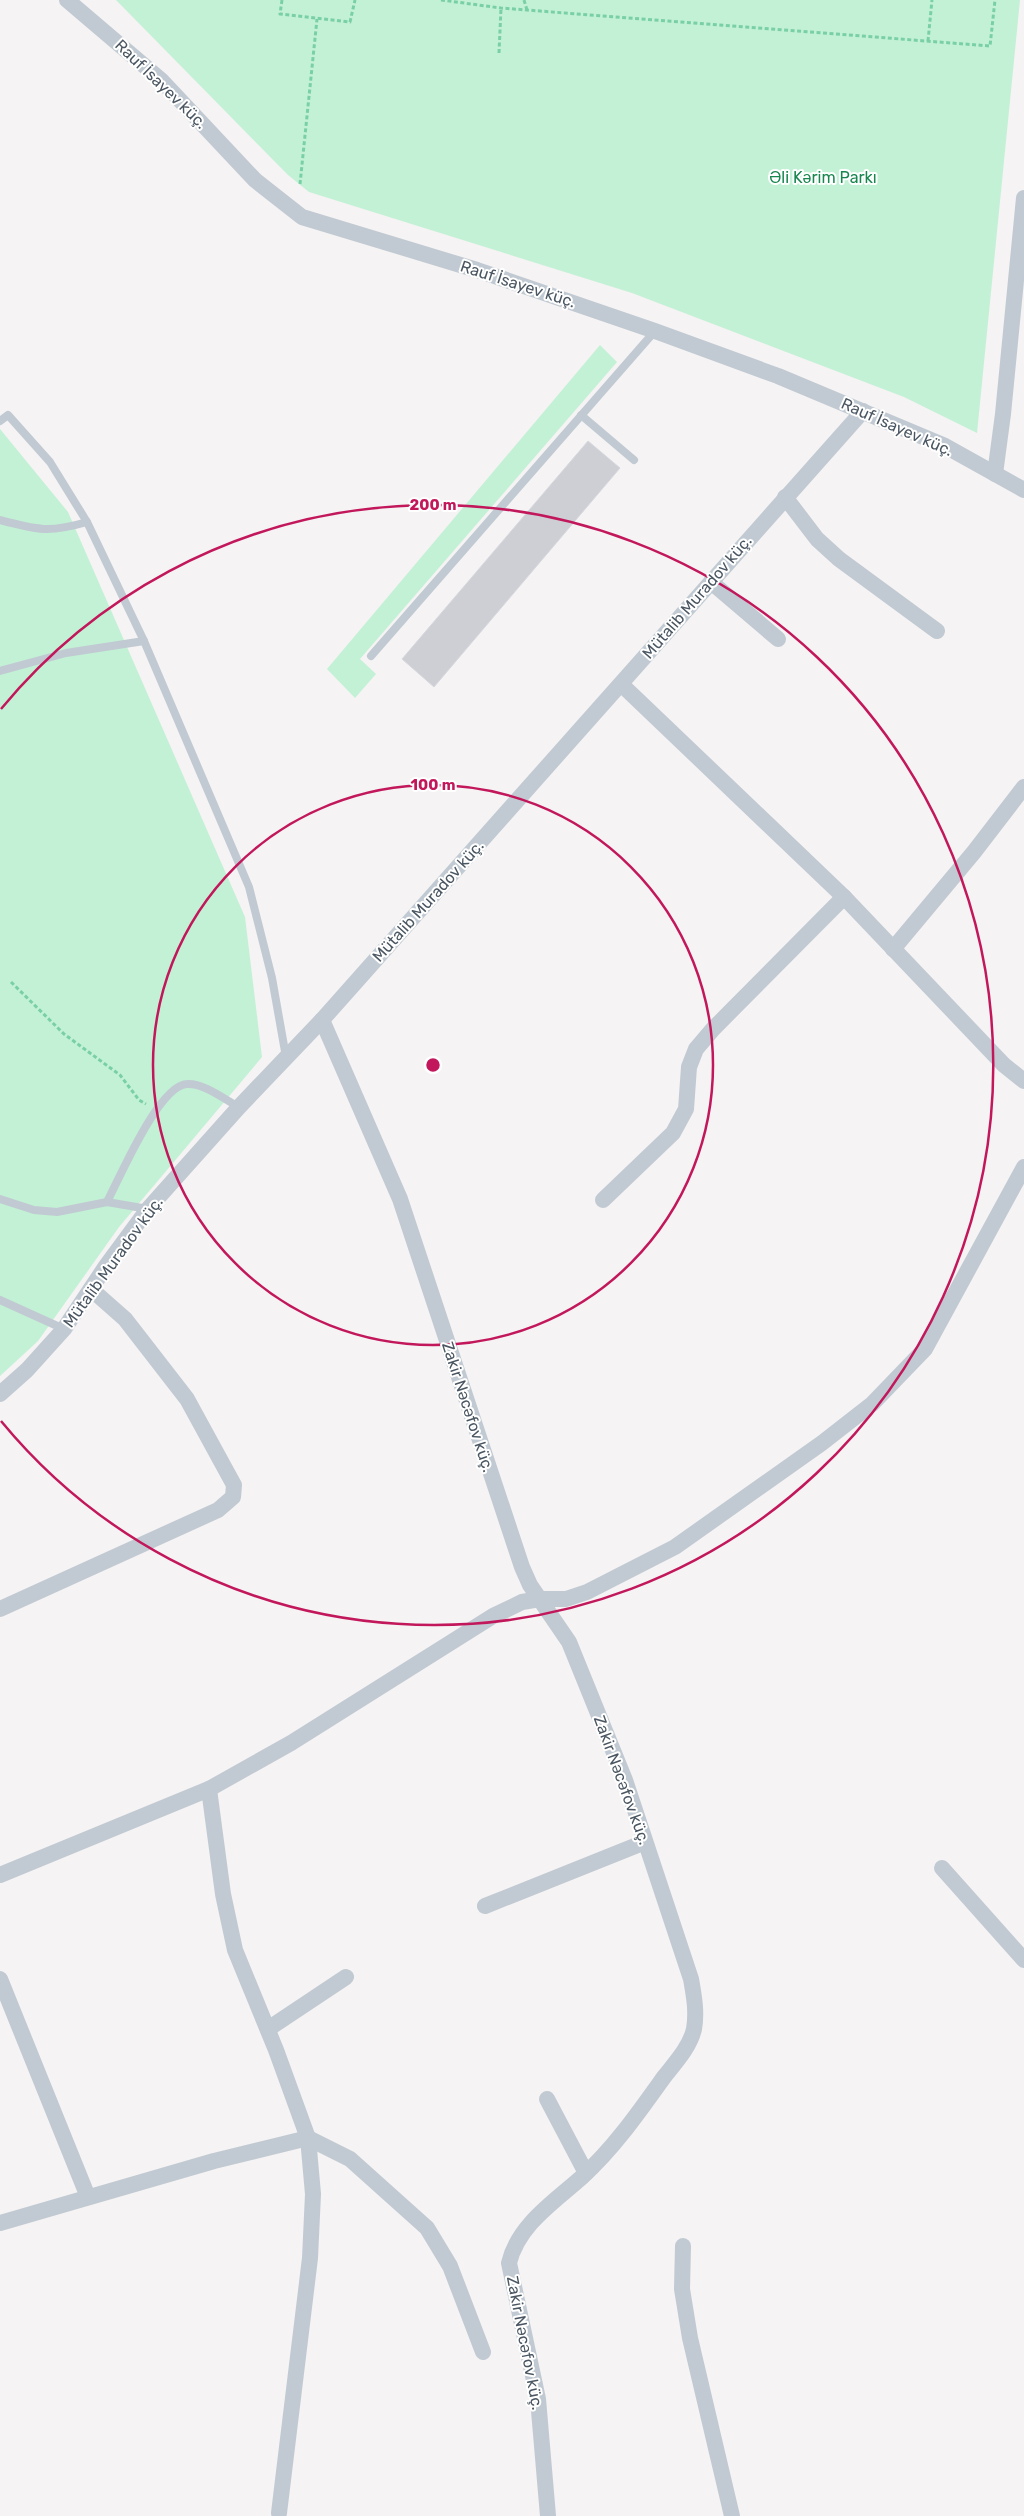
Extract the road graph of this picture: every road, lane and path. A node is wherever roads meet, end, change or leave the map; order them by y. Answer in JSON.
{"nodes":[{"id":1,"x":66,"y":0,"type":"edge"},
{"id":2,"x":282,"y":0,"type":"edge"},
{"id":3,"x":355,"y":0,"type":"edge"},
{"id":4,"x":441,"y":0,"type":"edge"},
{"id":5,"x":524,"y":0,"type":"edge"},
{"id":6,"x":932,"y":0,"type":"edge"},
{"id":7,"x":995,"y":0,"type":"edge"},
{"id":8,"x":501,"y":8,"type":"junction"},
{"id":9,"x":527,"y":10,"type":"junction"},
{"id":10,"x":317,"y":19,"type":"junction"},
{"id":11,"x":928,"y":42,"type":"junction"},
{"id":12,"x":500,"y":53,"type":"dead end"},
{"id":13,"x":300,"y":184,"type":"dead end"},
{"id":14,"x":1024,"y":198,"type":"edge"},
{"id":15,"x":655,"y":330,"type":"junction"},
{"id":16,"x":863,"y":411,"type":"junction"},
{"id":17,"x":581,"y":415,"type":"junction"},
{"id":18,"x":0,"y":421,"type":"edge"},
{"id":19,"x":634,"y":460,"type":"dead end"},
{"id":20,"x":995,"y":474,"type":"junction"},
{"id":21,"x":1024,"y":490,"type":"edge"},
{"id":22,"x":785,"y":497,"type":"junction"},
{"id":23,"x":0,"y":520,"type":"edge"},
{"id":24,"x":87,"y":522,"type":"junction"},
{"id":25,"x":711,"y":582,"type":"junction"},
{"id":26,"x":937,"y":630,"type":"dead end"},
{"id":27,"x":778,"y":639,"type":"dead end"},
{"id":28,"x":144,"y":641,"type":"junction"},
{"id":29,"x":371,"y":656,"type":"dead end"},
{"id":30,"x":0,"y":671,"type":"edge"},
{"id":31,"x":622,"y":684,"type":"junction"},
{"id":32,"x":1024,"y":787,"type":"edge"},
{"id":33,"x":844,"y":897,"type":"junction"},
{"id":34,"x":893,"y":949,"type":"junction"},
{"id":35,"x":11,"y":982,"type":"dead end"},
{"id":36,"x":322,"y":1020,"type":"junction"},
{"id":37,"x":286,"y":1057,"type":"junction"},
{"id":38,"x":1024,"y":1081,"type":"edge"},
{"id":39,"x":239,"y":1107,"type":"junction"},
{"id":40,"x":155,"y":1109,"type":"junction"},
{"id":41,"x":1024,"y":1167,"type":"edge"},
{"id":42,"x":0,"y":1199,"type":"edge"},
{"id":43,"x":604,"y":1200,"type":"dead end"},
{"id":44,"x":107,"y":1202,"type":"junction"},
{"id":45,"x":148,"y":1209,"type":"junction"},
{"id":46,"x":91,"y":1289,"type":"junction"},
{"id":47,"x":0,"y":1300,"type":"edge"},
{"id":48,"x":64,"y":1329,"type":"junction"},
{"id":49,"x":0,"y":1394,"type":"edge"},
{"id":50,"x":540,"y":1599,"type":"junction"},
{"id":51,"x":0,"y":1609,"type":"edge"},
{"id":52,"x":209,"y":1789,"type":"junction"},
{"id":53,"x":645,"y":1842,"type":"junction"},
{"id":54,"x":942,"y":1868,"type":"dead end"},
{"id":55,"x":0,"y":1875,"type":"edge"},
{"id":56,"x":485,"y":1906,"type":"dead end"},
{"id":57,"x":1024,"y":1960,"type":"edge"},
{"id":58,"x":346,"y":1978,"type":"dead end"},
{"id":59,"x":0,"y":1979,"type":"edge"},
{"id":60,"x":268,"y":2029,"type":"junction"},
{"id":61,"x":546,"y":2099,"type":"dead end"},
{"id":62,"x":308,"y":2138,"type":"junction"},
{"id":63,"x":586,"y":2173,"type":"junction"},
{"id":64,"x":88,"y":2197,"type":"junction"},
{"id":65,"x":0,"y":2223,"type":"edge"},
{"id":66,"x":682,"y":2246,"type":"dead end"},
{"id":67,"x":483,"y":2352,"type":"dead end"},
{"id":68,"x":279,"y":2513,"type":"dead end"},
{"id":69,"x":548,"y":2516,"type":"edge"},
{"id":70,"x":732,"y":2516,"type":"edge"}],
"edges":[{"from":1,"to":15,"type":"street","name":"Rauf İsayev küç."},
{"from":2,"to":10,"type":"path"},
{"from":3,"to":10,"type":"path"},
{"from":4,"to":8,"type":"path"},
{"from":5,"to":9,"type":"path"},
{"from":6,"to":11,"type":"path"},
{"from":7,"to":11,"type":"path"},
{"from":8,"to":9,"type":"path"},
{"from":8,"to":12,"type":"path"},
{"from":9,"to":11,"type":"path"},
{"from":10,"to":13,"type":"path"},
{"from":14,"to":20,"type":"street"},
{"from":15,"to":16,"type":"street","name":"Rauf İsayev küç."},
{"from":15,"to":17,"type":"lane"},
{"from":16,"to":20,"type":"street","name":"Rauf İsayev küç."},
{"from":16,"to":22,"type":"street","name":"Mütalib Muradov küç."},
{"from":17,"to":19,"type":"lane"},
{"from":17,"to":29,"type":"lane"},
{"from":18,"to":24,"type":"lane"},
{"from":20,"to":21,"type":"street","name":"Rauf İsayev küç."},
{"from":22,"to":25,"type":"street","name":"Mütalib Muradov küç."},
{"from":22,"to":26,"type":"street"},
{"from":23,"to":24,"type":"lane"},
{"from":24,"to":28,"type":"lane"},
{"from":25,"to":27,"type":"street"},
{"from":25,"to":31,"type":"street","name":"Mütalib Muradov küç."},
{"from":28,"to":30,"type":"lane"},
{"from":28,"to":37,"type":"lane"},
{"from":31,"to":33,"type":"street"},
{"from":31,"to":36,"type":"street","name":"Mütalib Muradov küç."},
{"from":32,"to":34,"type":"street"},
{"from":33,"to":34,"type":"street"},
{"from":33,"to":43,"type":"street"},
{"from":34,"to":38,"type":"street"},
{"from":35,"to":40,"type":"path"},
{"from":36,"to":37,"type":"street","name":"Mütalib Muradov küç."},
{"from":36,"to":50,"type":"street","name":"Zakir Nəcəfov küç."},
{"from":37,"to":39,"type":"street","name":"Mütalib Muradov küç."},
{"from":39,"to":40,"type":"lane"},
{"from":39,"to":45,"type":"street","name":"Mütalib Muradov küç."},
{"from":40,"to":44,"type":"lane"},
{"from":41,"to":50,"type":"street"},
{"from":42,"to":44,"type":"lane"},
{"from":44,"to":45,"type":"lane"},
{"from":45,"to":46,"type":"street","name":"Mütalib Muradov küç."},
{"from":46,"to":48,"type":"street","name":"Mütalib Muradov küç."},
{"from":46,"to":51,"type":"street"},
{"from":47,"to":48,"type":"lane"},
{"from":48,"to":49,"type":"street","name":"Mütalib Muradov küç."},
{"from":50,"to":52,"type":"street"},
{"from":50,"to":53,"type":"street","name":"Zakir Nəcəfov küç."},
{"from":52,"to":55,"type":"street"},
{"from":52,"to":60,"type":"street"},
{"from":53,"to":56,"type":"street"},
{"from":53,"to":63,"type":"street","name":"Zakir Nəcəfov küç."},
{"from":54,"to":57,"type":"street"},
{"from":58,"to":60,"type":"street"},
{"from":59,"to":64,"type":"street"},
{"from":60,"to":62,"type":"street"},
{"from":61,"to":63,"type":"street"},
{"from":62,"to":64,"type":"street"},
{"from":62,"to":67,"type":"street"},
{"from":62,"to":68,"type":"street"},
{"from":63,"to":69,"type":"street","name":"Zakir Nəcəfov küç."},
{"from":64,"to":65,"type":"street"},
{"from":66,"to":70,"type":"street"}]}
